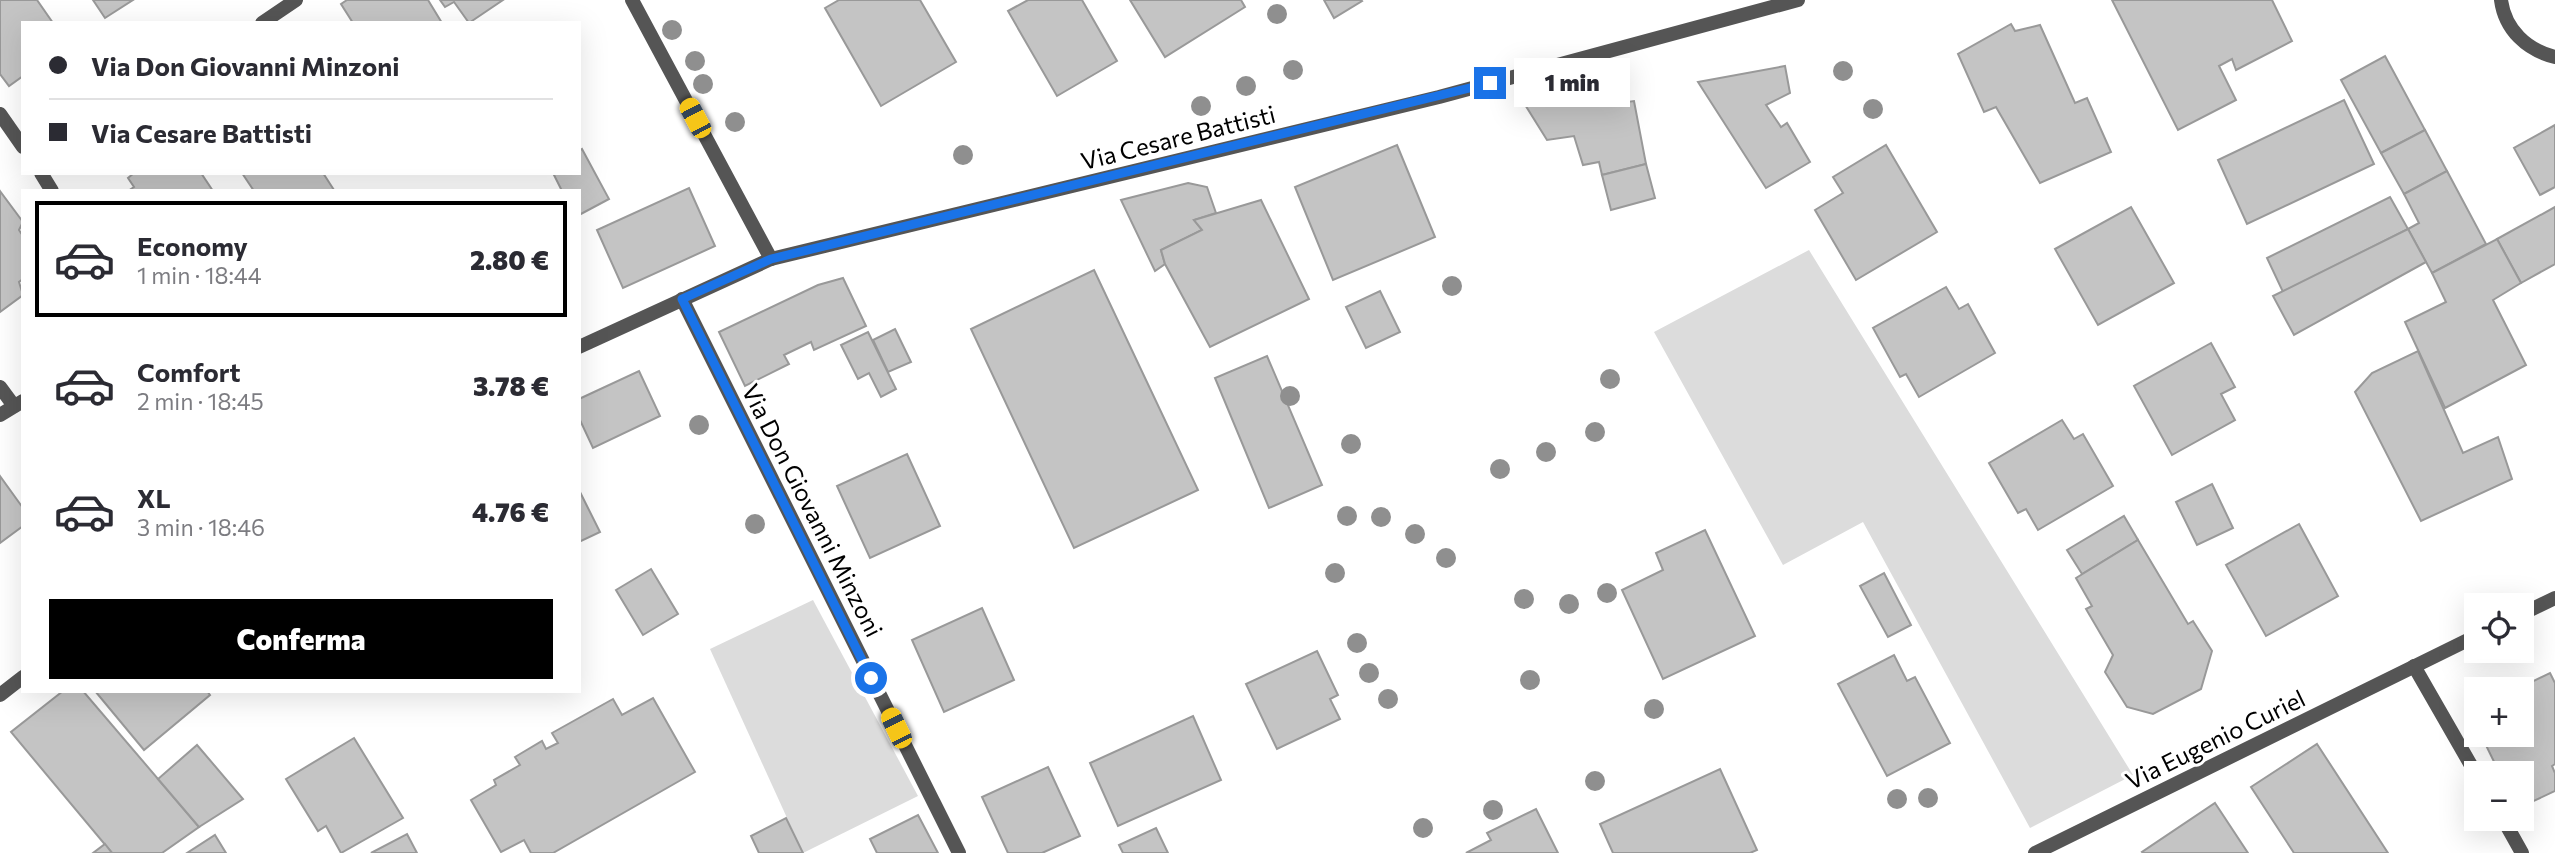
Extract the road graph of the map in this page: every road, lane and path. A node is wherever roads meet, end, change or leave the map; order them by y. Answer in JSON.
{"nodes":[{"id":1,"x":296,"y":0,"type":"edge"},
{"id":2,"x":632,"y":0,"type":"edge"},
{"id":3,"x":1798,"y":0,"type":"edge"},
{"id":4,"x":2501,"y":0,"type":"edge"},
{"id":5,"x":265,"y":21,"type":"edge"},
{"id":6,"x":2555,"y":57,"type":"edge"},
{"id":7,"x":0,"y":114,"type":"edge"},
{"id":8,"x":21,"y":144,"type":"edge"},
{"id":9,"x":771,"y":259,"type":"junction"},
{"id":10,"x":682,"y":299,"type":"junction"},
{"id":11,"x":581,"y":346,"type":"edge"},
{"id":12,"x":0,"y":387,"type":"edge"},
{"id":13,"x":18,"y":404,"type":"edge"},
{"id":14,"x":0,"y":415,"type":"edge"},
{"id":15,"x":2555,"y":598,"type":"edge"},
{"id":16,"x":2534,"y":608,"type":"edge"},
{"id":17,"x":2464,"y":642,"type":"edge"},
{"id":18,"x":2414,"y":666,"type":"junction"},
{"id":19,"x":21,"y":679,"type":"edge"},
{"id":20,"x":0,"y":695,"type":"edge"},
{"id":21,"x":2469,"y":761,"type":"edge"},
{"id":22,"x":2510,"y":831,"type":"edge"},
{"id":23,"x":959,"y":853,"type":"edge"},
{"id":24,"x":2035,"y":853,"type":"edge"},
{"id":25,"x":2522,"y":853,"type":"edge"}],
"edges":[{"from":1,"to":5,"type":"street"},
{"from":2,"to":9,"type":"street"},
{"from":3,"to":9,"type":"street","name":"Via Cesare Battisti"},
{"from":4,"to":6,"type":"street"},
{"from":7,"to":8,"type":"street"},
{"from":9,"to":10,"type":"street","name":"Via Cesare Battisti"},
{"from":10,"to":11,"type":"street","name":"Via Cesare Battisti"},
{"from":10,"to":23,"type":"street","name":"Via Don Giovanni Minzoni"},
{"from":12,"to":13,"type":"street"},
{"from":13,"to":14,"type":"street"},
{"from":15,"to":16,"type":"street"},
{"from":17,"to":18,"type":"street","name":"Via Eugenio Curiel"},
{"from":18,"to":21,"type":"street"},
{"from":18,"to":24,"type":"street","name":"Via Eugenio Curiel"},
{"from":19,"to":20,"type":"street"},
{"from":22,"to":25,"type":"street"}]}
